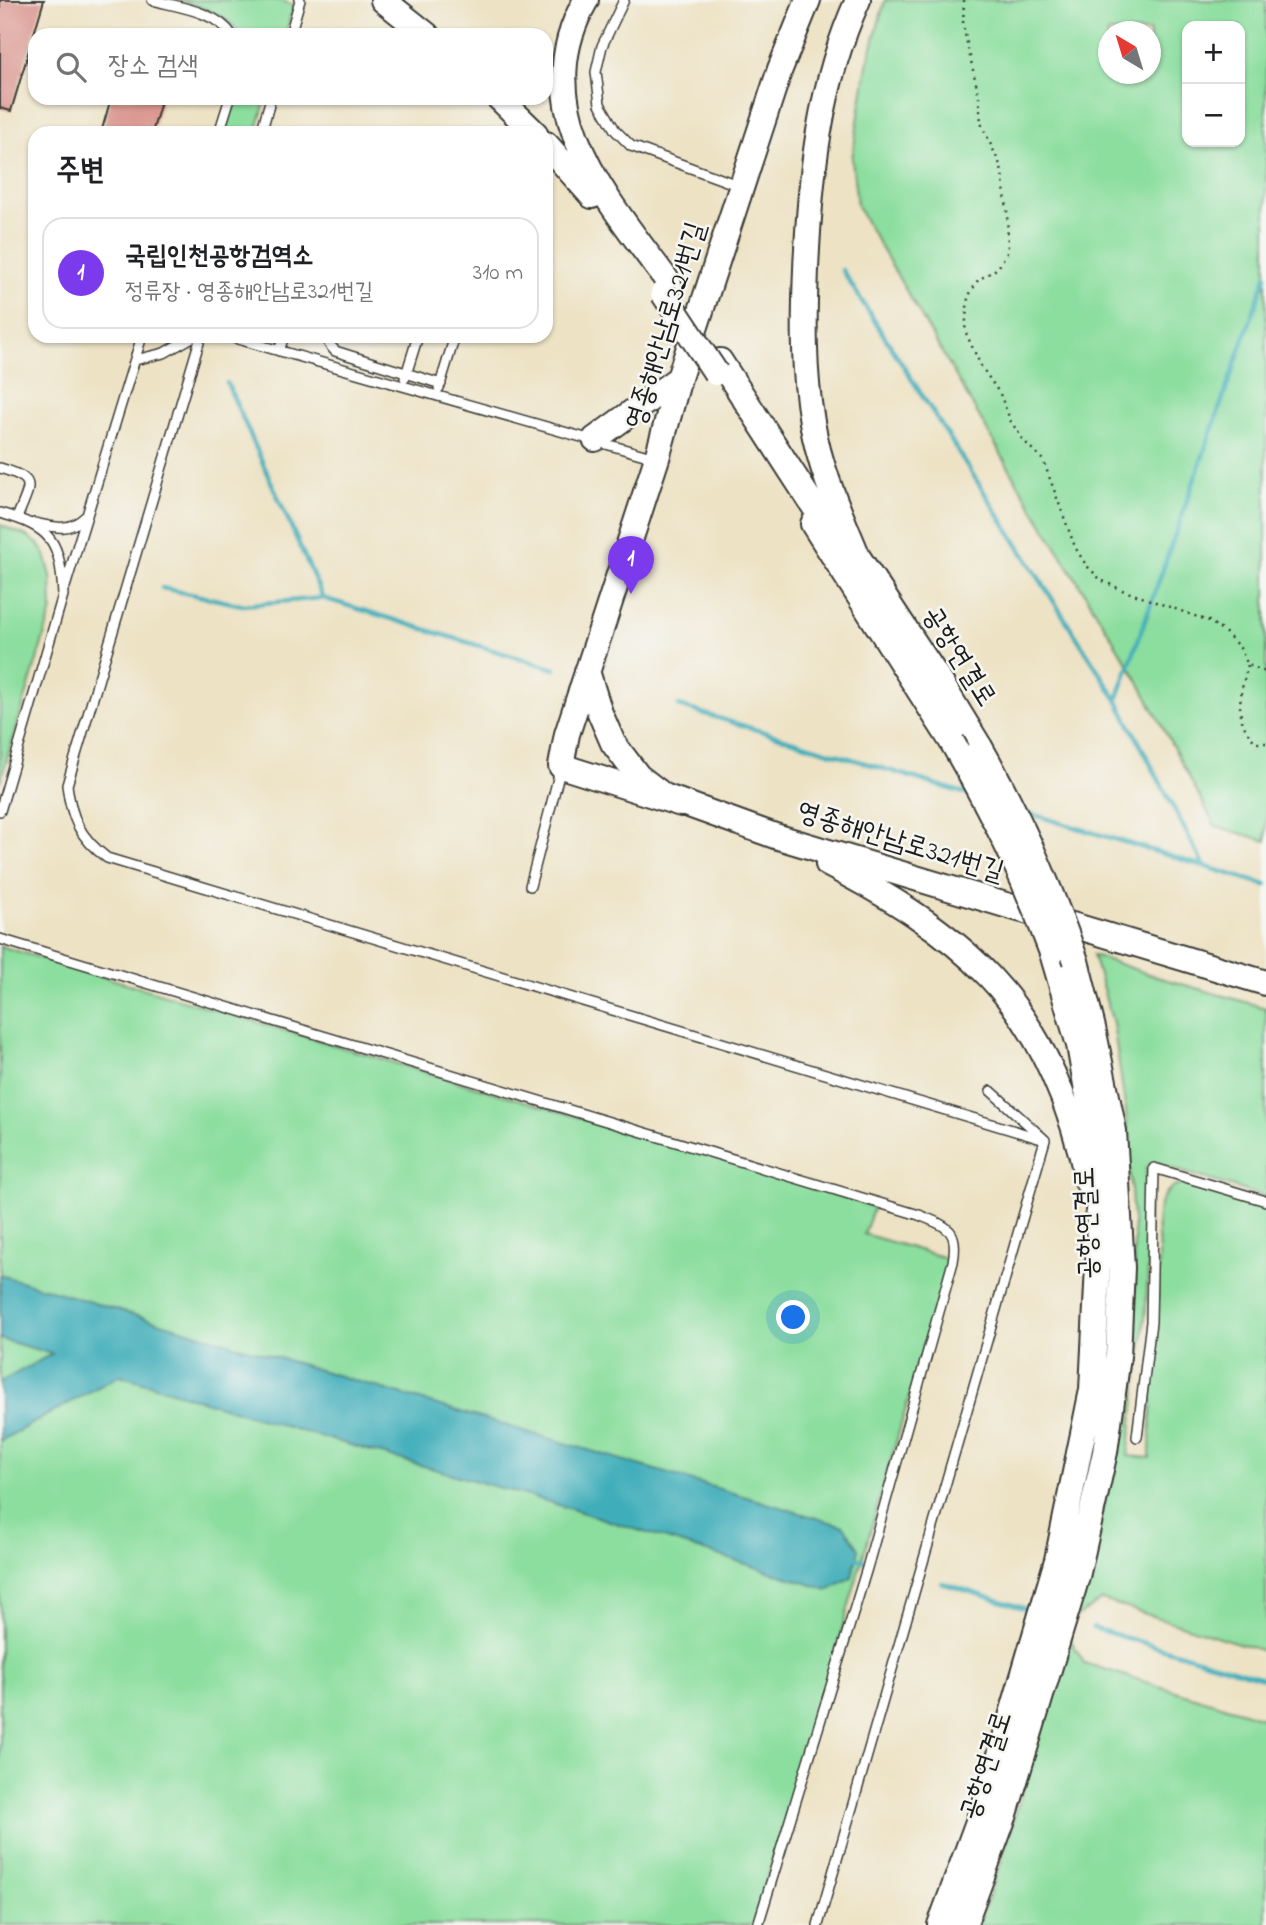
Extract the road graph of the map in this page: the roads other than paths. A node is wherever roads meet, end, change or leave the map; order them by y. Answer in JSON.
{"nodes":[{"id":1,"x":152,"y":0,"type":"edge"},
{"id":2,"x":300,"y":0,"type":"edge"},
{"id":3,"x":383,"y":0,"type":"edge"},
{"id":4,"x":586,"y":0,"type":"edge"},
{"id":5,"x":624,"y":0,"type":"edge"},
{"id":6,"x":808,"y":0,"type":"edge"},
{"id":7,"x":858,"y":0,"type":"edge"},
{"id":8,"x":228,"y":28,"type":"edge"},
{"id":9,"x":292,"y":28,"type":"edge"},
{"id":10,"x":418,"y":28,"type":"edge"},
{"id":11,"x":228,"y":105,"type":"edge"},
{"id":12,"x":269,"y":105,"type":"edge"},
{"id":13,"x":506,"y":105,"type":"edge"},
{"id":14,"x":221,"y":126,"type":"edge"},
{"id":15,"x":263,"y":126,"type":"edge"},
{"id":16,"x":528,"y":126,"type":"edge"},
{"id":17,"x":553,"y":152,"type":"edge"},
{"id":18,"x":742,"y":187,"type":"junction"},
{"id":19,"x":666,"y":288,"type":"junction"},
{"id":20,"x":140,"y":343,"type":"edge"},
{"id":21,"x":182,"y":343,"type":"edge"},
{"id":22,"x":199,"y":343,"type":"edge"},
{"id":23,"x":252,"y":343,"type":"edge"},
{"id":24,"x":282,"y":343,"type":"edge"},
{"id":25,"x":328,"y":343,"type":"edge"},
{"id":26,"x":416,"y":343,"type":"edge"},
{"id":27,"x":453,"y":343,"type":"edge"},
{"id":28,"x":279,"y":351,"type":"junction"},
{"id":29,"x":135,"y":360,"type":"junction"},
{"id":30,"x":718,"y":367,"type":"junction"},
{"id":31,"x":406,"y":373,"type":"junction"},
{"id":32,"x":680,"y":377,"type":"junction"},
{"id":33,"x":441,"y":384,"type":"junction"},
{"id":34,"x":402,"y":385,"type":"junction"},
{"id":35,"x":437,"y":395,"type":"junction"},
{"id":36,"x":595,"y":439,"type":"junction"},
{"id":37,"x":657,"y":458,"type":"junction"},
{"id":38,"x":0,"y":468,"type":"edge"},
{"id":39,"x":0,"y":513,"type":"edge"},
{"id":40,"x":87,"y":515,"type":"junction"},
{"id":41,"x":17,"y":518,"type":"junction"},
{"id":42,"x":33,"y":523,"type":"junction"},
{"id":43,"x":858,"y":557,"type":"junction"},
{"id":44,"x":63,"y":595,"type":"junction"},
{"id":45,"x":587,"y":671,"type":"junction"},
{"id":46,"x":561,"y":766,"type":"junction"},
{"id":47,"x":681,"y":804,"type":"junction"},
{"id":48,"x":0,"y":811,"type":"edge"},
{"id":49,"x":775,"y":836,"type":"junction"},
{"id":50,"x":530,"y":886,"type":"dead end"},
{"id":51,"x":0,"y":939,"type":"edge"},
{"id":52,"x":1266,"y":983,"type":"edge"},
{"id":53,"x":991,"y":1091,"type":"dead end"},
{"id":54,"x":1045,"y":1140,"type":"junction"},
{"id":55,"x":1266,"y":1201,"type":"edge"},
{"id":56,"x":1100,"y":1244,"type":"junction"},
{"id":57,"x":1137,"y":1437,"type":"dead end"},
{"id":58,"x":758,"y":1925,"type":"edge"},
{"id":59,"x":818,"y":1925,"type":"edge"},
{"id":60,"x":940,"y":1925,"type":"edge"},
{"id":61,"x":964,"y":1925,"type":"edge"}],
"edges":[{"from":1,"to":8,"type":"lane"},
{"from":2,"to":9,"type":"lane"},
{"from":3,"to":10,"type":"street"},
{"from":4,"to":19,"type":"street"},
{"from":5,"to":18,"type":"lane"},
{"from":6,"to":18,"type":"street","name":"영종해안남로321번길"},
{"from":7,"to":43,"type":"street"},
{"from":11,"to":14,"type":"lane"},
{"from":12,"to":15,"type":"lane"},
{"from":13,"to":16,"type":"street"},
{"from":17,"to":19,"type":"street"},
{"from":18,"to":32,"type":"street","name":"영종해안남로321번길"},
{"from":19,"to":30,"type":"street"},
{"from":20,"to":29,"type":"lane"},
{"from":21,"to":29,"type":"lane"},
{"from":22,"to":54,"type":"lane"},
{"from":23,"to":28,"type":"lane"},
{"from":24,"to":28,"type":"lane"},
{"from":25,"to":31,"type":"lane"},
{"from":26,"to":31,"type":"lane"},
{"from":27,"to":33,"type":"lane"},
{"from":28,"to":34,"type":"lane"},
{"from":29,"to":40,"type":"lane"},
{"from":30,"to":43,"type":"street"},
{"from":30,"to":56,"type":"street","name":"공항연결로","bridge":true},
{"from":31,"to":33,"type":"lane"},
{"from":31,"to":34,"type":"lane"},
{"from":32,"to":36,"type":"street"},
{"from":32,"to":37,"type":"street","name":"영종해안남로321번길"},
{"from":33,"to":35,"type":"lane"},
{"from":34,"to":35,"type":"lane"},
{"from":35,"to":36,"type":"lane"},
{"from":36,"to":37,"type":"lane"},
{"from":37,"to":45,"type":"street","name":"영종해안남로321번길"},
{"from":38,"to":41,"type":"lane"},
{"from":39,"to":41,"type":"lane"},
{"from":40,"to":42,"type":"lane"},
{"from":40,"to":44,"type":"lane"},
{"from":41,"to":42,"type":"lane"},
{"from":42,"to":44,"type":"lane"},
{"from":43,"to":61,"type":"street","name":"공항연결로","bridge":true},
{"from":44,"to":48,"type":"lane"},
{"from":45,"to":46,"type":"street","name":"영종해안남로321번길"},
{"from":45,"to":47,"type":"street","name":"영종해안남로321번길"},
{"from":46,"to":47,"type":"street"},
{"from":46,"to":50,"type":"lane"},
{"from":47,"to":49,"type":"street","name":"영종해안남로321번길"},
{"from":49,"to":52,"type":"street","name":"영종해안남로321번길"},
{"from":49,"to":56,"type":"street"},
{"from":51,"to":58,"type":"lane"},
{"from":53,"to":54,"type":"lane"},
{"from":54,"to":59,"type":"lane"},
{"from":55,"to":57,"type":"lane"},
{"from":56,"to":60,"type":"street","name":"공항연결로"}]}
